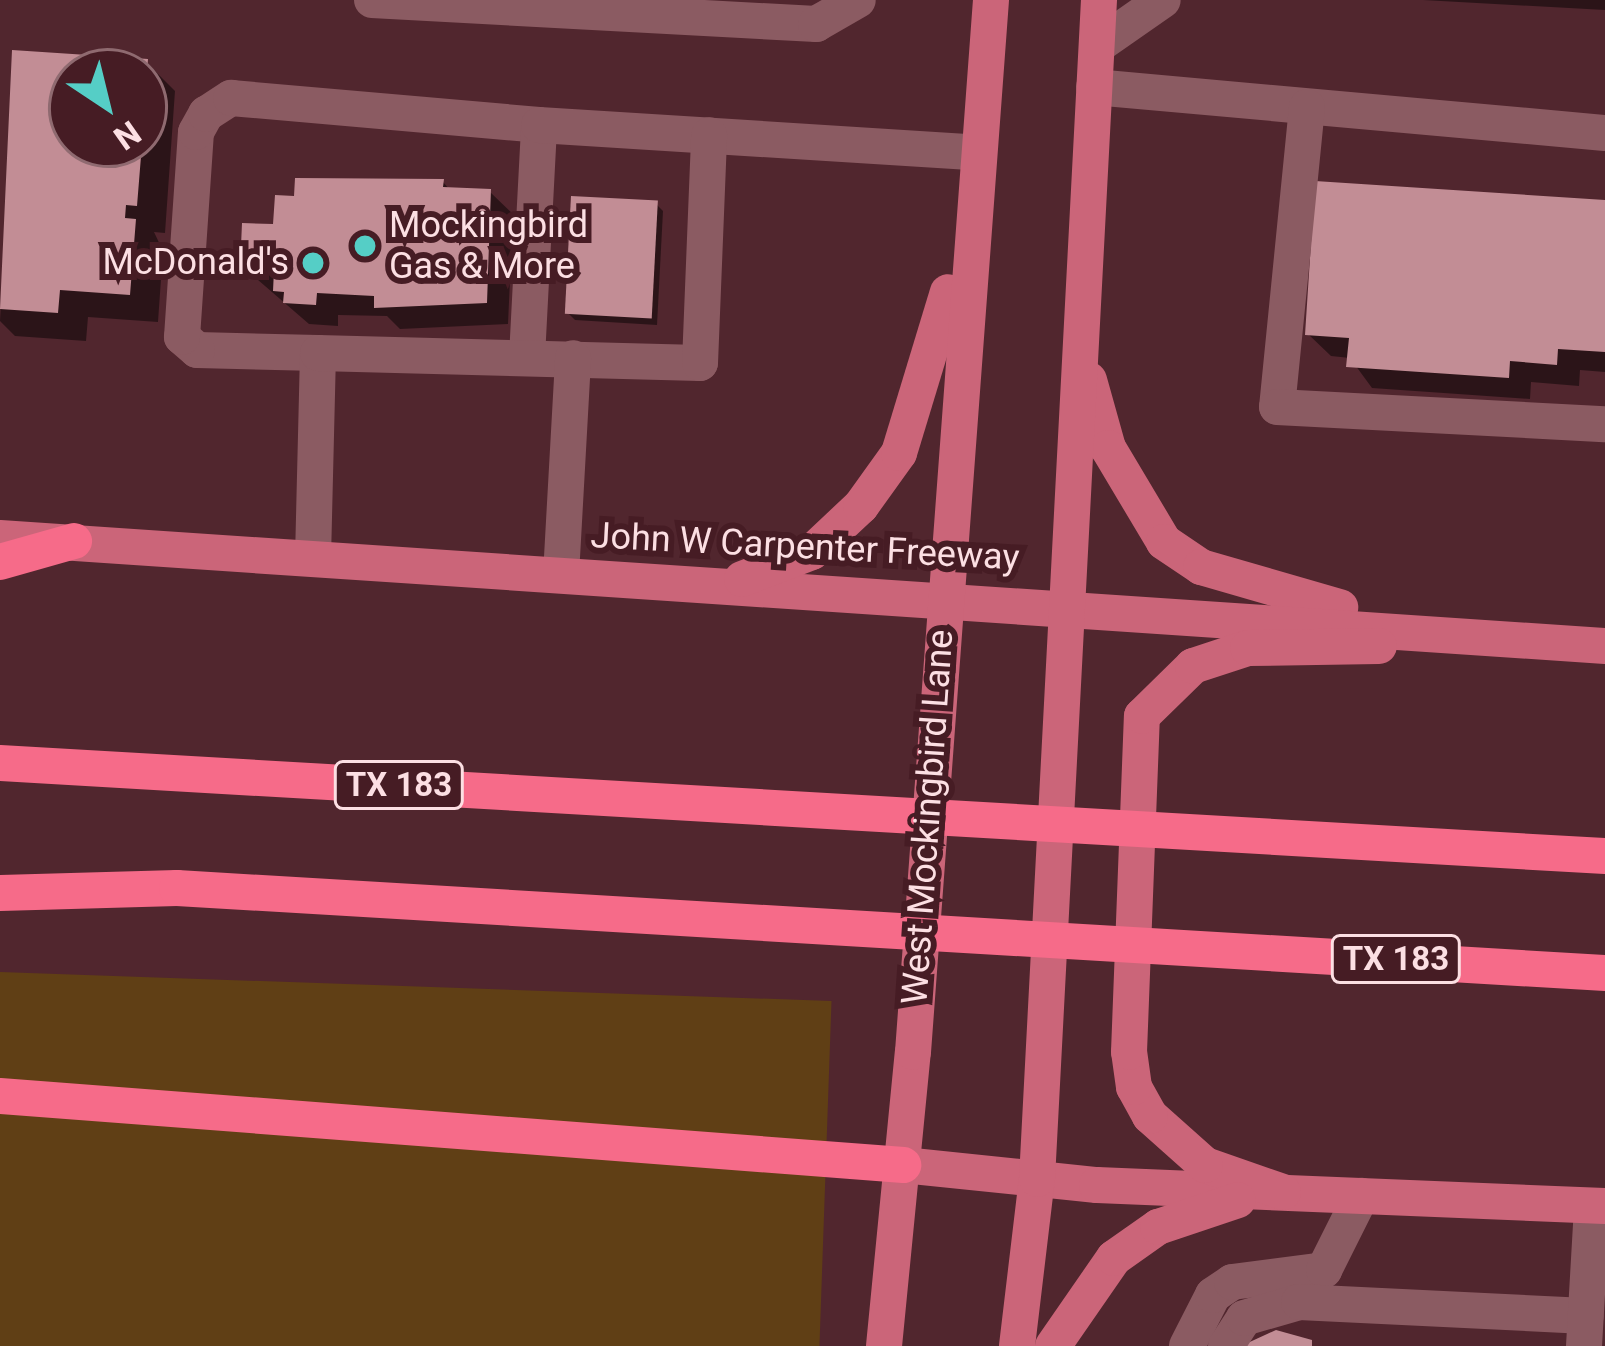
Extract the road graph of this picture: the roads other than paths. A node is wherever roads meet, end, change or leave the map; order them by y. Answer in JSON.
{"nodes":[{"id":1,"x":372,"y":0,"type":"edge"},
{"id":2,"x":858,"y":0,"type":"edge"},
{"id":3,"x":991,"y":0,"type":"edge"},
{"id":4,"x":1099,"y":0,"type":"edge"},
{"id":5,"x":1163,"y":0,"type":"edge"},
{"id":6,"x":735,"y":10,"type":"edge"},
{"id":7,"x":1097,"y":46,"type":"junction"},
{"id":8,"x":1094,"y":87,"type":"junction"},
{"id":9,"x":1307,"y":106,"type":"junction"},
{"id":10,"x":539,"y":124,"type":"junction"},
{"id":11,"x":1605,"y":133,"type":"edge"},
{"id":12,"x":709,"y":135,"type":"junction"},
{"id":13,"x":978,"y":153,"type":"junction"},
{"id":14,"x":973,"y":190,"type":"junction"},
{"id":15,"x":1081,"y":328,"type":"junction"},
{"id":16,"x":318,"y":353,"type":"junction"},
{"id":17,"x":526,"y":358,"type":"junction"},
{"id":18,"x":573,"y":358,"type":"junction"},
{"id":19,"x":1605,"y":424,"type":"edge"},
{"id":20,"x":0,"y":538,"type":"edge"},
{"id":21,"x":74,"y":541,"type":"junction"},
{"id":22,"x":313,"y":558,"type":"junction"},
{"id":23,"x":0,"y":562,"type":"edge"},
{"id":24,"x":561,"y":575,"type":"junction"},
{"id":25,"x":690,"y":584,"type":"junction"},
{"id":26,"x":942,"y":598,"type":"junction"},
{"id":27,"x":1065,"y":604,"type":"junction"},
{"id":28,"x":1472,"y":636,"type":"junction"},
{"id":29,"x":1605,"y":646,"type":"edge"},
{"id":30,"x":0,"y":763,"type":"edge"},
{"id":31,"x":1605,"y":856,"type":"edge"},
{"id":32,"x":0,"y":893,"type":"edge"},
{"id":33,"x":1605,"y":973,"type":"edge"},
{"id":34,"x":0,"y":1096,"type":"edge"},
{"id":35,"x":903,"y":1166,"type":"junction"},
{"id":36,"x":1037,"y":1179,"type":"junction"},
{"id":37,"x":1283,"y":1192,"type":"junction"},
{"id":38,"x":1361,"y":1196,"type":"junction"},
{"id":39,"x":1598,"y":1206,"type":"edge"},
{"id":40,"x":1585,"y":1331,"type":"edge"},
{"id":41,"x":884,"y":1346,"type":"edge"},
{"id":42,"x":1017,"y":1346,"type":"edge"},
{"id":43,"x":1053,"y":1346,"type":"edge"},
{"id":44,"x":1187,"y":1346,"type":"edge"},
{"id":45,"x":1226,"y":1346,"type":"edge"}],
"edges":[{"from":1,"to":6,"type":"lane"},
{"from":2,"to":6,"type":"lane"},
{"from":3,"to":13,"type":"main road","name":"West Mockingbird Lane"},
{"from":4,"to":7,"type":"main road"},
{"from":5,"to":7,"type":"lane"},
{"from":7,"to":8,"type":"main road"},
{"from":8,"to":9,"type":"lane"},
{"from":8,"to":15,"type":"main road"},
{"from":9,"to":11,"type":"lane"},
{"from":9,"to":19,"type":"lane"},
{"from":10,"to":12,"type":"lane"},
{"from":10,"to":16,"type":"lane"},
{"from":10,"to":17,"type":"lane"},
{"from":12,"to":13,"type":"lane"},
{"from":12,"to":18,"type":"lane"},
{"from":13,"to":14,"type":"main road","name":"West Mockingbird Lane"},
{"from":14,"to":25,"type":"main road"},
{"from":14,"to":26,"type":"main road","name":"West Mockingbird Lane"},
{"from":15,"to":27,"type":"main road"},
{"from":15,"to":28,"type":"main road"},
{"from":16,"to":17,"type":"lane"},
{"from":16,"to":22,"type":"lane"},
{"from":17,"to":18,"type":"lane"},
{"from":18,"to":24,"type":"lane"},
{"from":20,"to":21,"type":"main road","name":"John W Carpenter Freeway"},
{"from":21,"to":22,"type":"main road","name":"John W Carpenter Freeway"},
{"from":21,"to":23,"type":"highway"},
{"from":22,"to":24,"type":"main road","name":"John W Carpenter Freeway"},
{"from":24,"to":25,"type":"main road","name":"John W Carpenter Freeway"},
{"from":25,"to":26,"type":"main road","name":"John W Carpenter Freeway"},
{"from":26,"to":27,"type":"main road","name":"John W Carpenter Freeway"},
{"from":26,"to":35,"type":"main road","name":"West Mockingbird Lane"},
{"from":27,"to":28,"type":"main road","name":"John W Carpenter Freeway"},
{"from":27,"to":36,"type":"main road"},
{"from":28,"to":29,"type":"main road","name":"John W Carpenter Freeway"},
{"from":28,"to":37,"type":"main road"},
{"from":30,"to":31,"type":"highway","number":"TX 183"},
{"from":32,"to":33,"type":"highway","number":"TX 183"},
{"from":34,"to":35,"type":"highway"},
{"from":35,"to":36,"type":"main road"},
{"from":35,"to":41,"type":"main road","name":"West Mockingbird Lane"},
{"from":36,"to":37,"type":"main road"},
{"from":36,"to":42,"type":"main road"},
{"from":37,"to":38,"type":"main road"},
{"from":37,"to":43,"type":"main road"},
{"from":38,"to":39,"type":"main road"},
{"from":38,"to":44,"type":"lane"},
{"from":39,"to":40,"type":"lane"},
{"from":40,"to":45,"type":"lane"}]}
